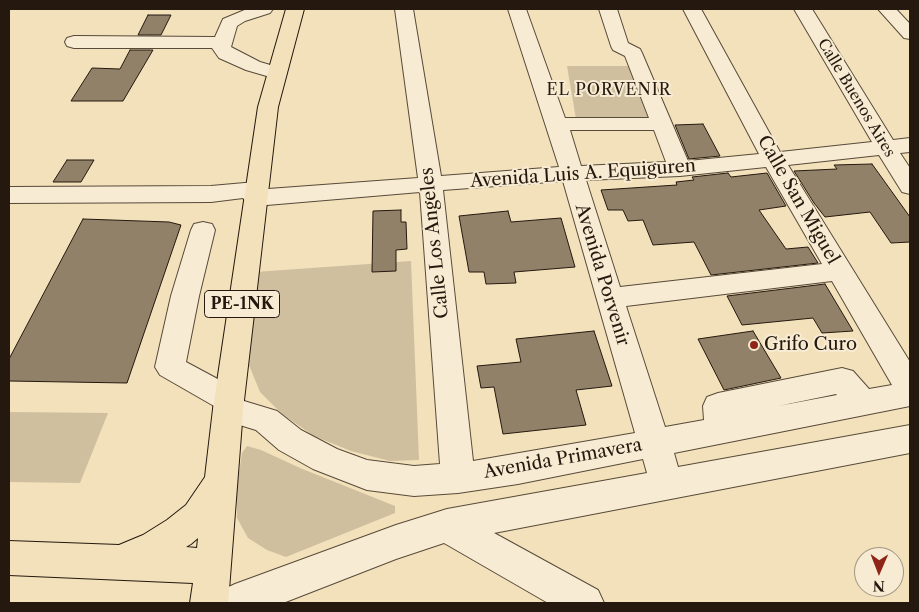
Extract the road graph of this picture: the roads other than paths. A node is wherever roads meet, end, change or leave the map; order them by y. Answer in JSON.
{"nodes":[{"id":1,"x":264,"y":9,"type":"edge"},
{"id":2,"x":295,"y":9,"type":"edge"},
{"id":3,"x":404,"y":9,"type":"edge"},
{"id":4,"x":517,"y":9,"type":"edge"},
{"id":5,"x":608,"y":9,"type":"edge"},
{"id":6,"x":692,"y":9,"type":"edge"},
{"id":7,"x":803,"y":9,"type":"edge"},
{"id":8,"x":887,"y":9,"type":"edge"},
{"id":9,"x":910,"y":34,"type":"edge"},
{"id":10,"x":74,"y":42,"type":"dead end"},
{"id":11,"x":223,"y":42,"type":"junction"},
{"id":12,"x":277,"y":73,"type":"junction"},
{"id":13,"x":557,"y":124,"type":"junction"},
{"id":14,"x":662,"y":124,"type":"junction"},
{"id":15,"x":910,"y":145,"type":"edge"},
{"id":16,"x":886,"y":148,"type":"junction"},
{"id":17,"x":773,"y":159,"type":"junction"},
{"id":18,"x":680,"y":169,"type":"junction"},
{"id":19,"x":571,"y":173,"type":"junction"},
{"id":20,"x":430,"y":184,"type":"junction"},
{"id":21,"x":910,"y":187,"type":"edge"},
{"id":22,"x":255,"y":194,"type":"junction"},
{"id":23,"x":9,"y":195,"type":"edge"},
{"id":24,"x":203,"y":230,"type":"dead end"},
{"id":25,"x":840,"y":272,"type":"junction"},
{"id":26,"x":609,"y":298,"type":"junction"},
{"id":27,"x":910,"y":388,"type":"edge"},
{"id":28,"x":910,"y":394,"type":"edge"},
{"id":29,"x":228,"y":405,"type":"junction"},
{"id":30,"x":910,"y":438,"type":"edge"},
{"id":31,"x":653,"y":442,"type":"junction"},
{"id":32,"x":458,"y":478,"type":"junction"},
{"id":33,"x":220,"y":483,"type":"junction"},
{"id":34,"x":667,"y":484,"type":"junction"},
{"id":35,"x":447,"y":526,"type":"junction"},
{"id":36,"x":9,"y":558,"type":"edge"},
{"id":37,"x":119,"y":562,"type":"junction"},
{"id":38,"x":212,"y":566,"type":"junction"},
{"id":39,"x":209,"y":603,"type":"edge"},
{"id":40,"x":235,"y":603,"type":"edge"},
{"id":41,"x":586,"y":603,"type":"edge"}],
"edges":[{"from":1,"to":11,"type":"street"},
{"from":2,"to":12,"type":"main road","number":"PE-1NK"},
{"from":3,"to":20,"type":"street","name":"Calle Los Angeles"},
{"from":4,"to":13,"type":"street","name":"Avenida Porvenir"},
{"from":5,"to":14,"type":"street"},
{"from":6,"to":17,"type":"street","name":"Calle San Miguel"},
{"from":7,"to":16,"type":"street","name":"Calle Buenos Aires"},
{"from":8,"to":9,"type":"street"},
{"from":10,"to":11,"type":"street"},
{"from":11,"to":12,"type":"street"},
{"from":12,"to":22,"type":"main road","number":"PE-1NK"},
{"from":13,"to":14,"type":"street"},
{"from":13,"to":19,"type":"street","name":"Avenida Porvenir"},
{"from":14,"to":18,"type":"street"},
{"from":15,"to":16,"type":"street","name":"Avenida Luis A. Equiguren"},
{"from":16,"to":17,"type":"street","name":"Avenida Luis A. Equiguren"},
{"from":16,"to":21,"type":"street","name":"Calle Buenos Aires"},
{"from":17,"to":18,"type":"street","name":"Avenida Luis A. Equiguren"},
{"from":17,"to":25,"type":"street","name":"Calle San Miguel"},
{"from":18,"to":19,"type":"street","name":"Avenida Luis A. Equiguren"},
{"from":19,"to":20,"type":"street","name":"Avenida Luis A. Equiguren"},
{"from":19,"to":26,"type":"street","name":"Avenida Porvenir"},
{"from":20,"to":22,"type":"street","name":"Avenida Luis A. Equiguren"},
{"from":20,"to":32,"type":"street","name":"Calle Los Angeles"},
{"from":22,"to":23,"type":"street","name":"Avenida Luis A. Equiguren"},
{"from":22,"to":29,"type":"main road","number":"PE-1NK"},
{"from":24,"to":29,"type":"street","name":"Avenida Primavera"},
{"from":25,"to":26,"type":"street"},
{"from":25,"to":27,"type":"street","name":"Calle San Miguel"},
{"from":26,"to":31,"type":"street","name":"Avenida Porvenir"},
{"from":28,"to":31,"type":"street","name":"Avenida Primavera"},
{"from":29,"to":32,"type":"street","name":"Avenida Primavera"},
{"from":29,"to":33,"type":"main road","number":"PE-1NK"},
{"from":30,"to":34,"type":"street"},
{"from":31,"to":32,"type":"street","name":"Avenida Primavera"},
{"from":31,"to":34,"type":"street","name":"Avenida Porvenir"},
{"from":33,"to":37,"type":"main road"},
{"from":33,"to":38,"type":"main road","number":"PE-1NK"},
{"from":34,"to":35,"type":"street"},
{"from":35,"to":40,"type":"street"},
{"from":35,"to":41,"type":"street"},
{"from":36,"to":37,"type":"main road"},
{"from":37,"to":38,"type":"main road"},
{"from":38,"to":39,"type":"main road","number":"PE-1NK"}]}
